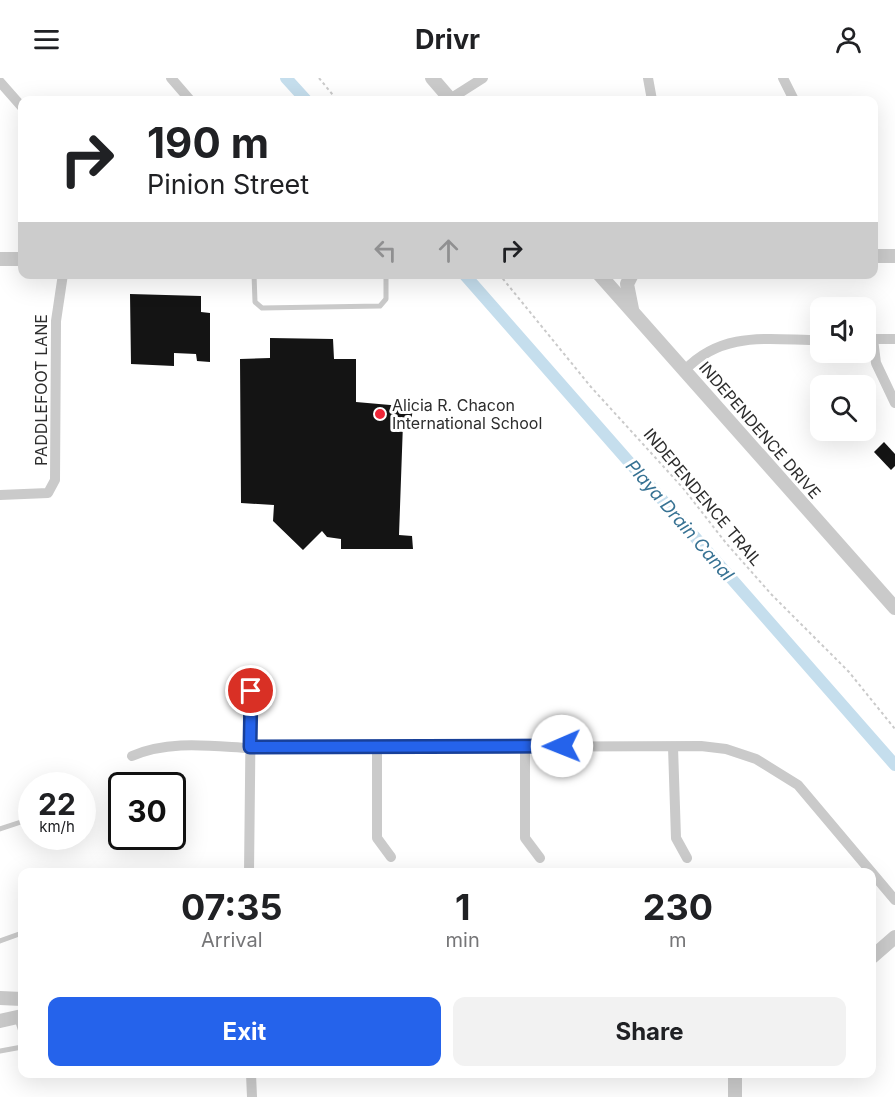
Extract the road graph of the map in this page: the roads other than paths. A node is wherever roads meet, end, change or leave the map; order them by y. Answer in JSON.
{"nodes":[{"id":1,"x":171,"y":78,"type":"edge"},
{"id":2,"x":432,"y":78,"type":"edge"},
{"id":3,"x":483,"y":78,"type":"edge"},
{"id":4,"x":648,"y":78,"type":"edge"},
{"id":5,"x":783,"y":78,"type":"edge"},
{"id":6,"x":0,"y":82,"type":"edge"},
{"id":7,"x":187,"y":96,"type":"edge"},
{"id":8,"x":447,"y":96,"type":"edge"},
{"id":9,"x":456,"y":96,"type":"edge"},
{"id":10,"x":651,"y":96,"type":"edge"},
{"id":11,"x":792,"y":96,"type":"edge"},
{"id":12,"x":18,"y":102,"type":"edge"},
{"id":13,"x":878,"y":256,"type":"edge"},
{"id":14,"x":895,"y":256,"type":"edge"},
{"id":15,"x":0,"y":259,"type":"edge"},
{"id":16,"x":18,"y":259,"type":"edge"},
{"id":17,"x":62,"y":279,"type":"edge"},
{"id":18,"x":254,"y":279,"type":"edge"},
{"id":19,"x":386,"y":279,"type":"edge"},
{"id":20,"x":604,"y":279,"type":"edge"},
{"id":21,"x":630,"y":279,"type":"edge"},
{"id":22,"x":633,"y":311,"type":"junction"},
{"id":23,"x":876,"y":339,"type":"edge"},
{"id":24,"x":895,"y":339,"type":"edge"},
{"id":25,"x":810,"y":340,"type":"edge"},
{"id":26,"x":876,"y":363,"type":"edge"},
{"id":27,"x":686,"y":370,"type":"junction"},
{"id":28,"x":895,"y":404,"type":"edge"},
{"id":29,"x":0,"y":495,"type":"edge"},
{"id":30,"x":895,"y":608,"type":"edge"},
{"id":31,"x":251,"y":691,"type":"dead end"},
{"id":32,"x":377,"y":746,"type":"junction"},
{"id":33,"x":250,"y":747,"type":"junction"},
{"id":34,"x":525,"y":747,"type":"junction"},
{"id":35,"x":673,"y":747,"type":"junction"},
{"id":36,"x":132,"y":756,"type":"dead end"},
{"id":37,"x":18,"y":823,"type":"edge"},
{"id":38,"x":0,"y":829,"type":"edge"},
{"id":39,"x":391,"y":856,"type":"dead end"},
{"id":40,"x":540,"y":858,"type":"dead end"},
{"id":41,"x":687,"y":858,"type":"dead end"},
{"id":42,"x":249,"y":868,"type":"edge"},
{"id":43,"x":868,"y":868,"type":"edge"},
{"id":44,"x":876,"y":877,"type":"edge"},
{"id":45,"x":895,"y":900,"type":"edge"},
{"id":46,"x":18,"y":934,"type":"edge"},
{"id":47,"x":895,"y":937,"type":"edge"},
{"id":48,"x":0,"y":940,"type":"edge"},
{"id":49,"x":876,"y":954,"type":"edge"},
{"id":50,"x":0,"y":998,"type":"edge"},
{"id":51,"x":18,"y":999,"type":"edge"},
{"id":52,"x":18,"y":1017,"type":"edge"},
{"id":53,"x":0,"y":1021,"type":"edge"},
{"id":54,"x":18,"y":1047,"type":"edge"},
{"id":55,"x":0,"y":1049,"type":"edge"},
{"id":56,"x":251,"y":1078,"type":"edge"},
{"id":57,"x":735,"y":1078,"type":"edge"},
{"id":58,"x":252,"y":1097,"type":"edge"},
{"id":59,"x":735,"y":1097,"type":"edge"}],
"edges":[{"from":1,"to":7,"type":"street"},
{"from":2,"to":8,"type":"street"},
{"from":3,"to":9,"type":"street"},
{"from":4,"to":10,"type":"street"},
{"from":5,"to":11,"type":"street"},
{"from":6,"to":12,"type":"street"},
{"from":13,"to":14,"type":"street"},
{"from":15,"to":16,"type":"street"},
{"from":17,"to":29,"type":"street","name":"PADDLEFOOT LANE"},
{"from":18,"to":19,"type":"lane"},
{"from":20,"to":22,"type":"street","name":"INDEPENDENCE DRIVE"},
{"from":21,"to":22,"type":"street"},
{"from":22,"to":27,"type":"street","name":"INDEPENDENCE DRIVE"},
{"from":23,"to":24,"type":"street"},
{"from":25,"to":27,"type":"street"},
{"from":26,"to":28,"type":"street"},
{"from":27,"to":30,"type":"street","name":"INDEPENDENCE DRIVE"},
{"from":31,"to":33,"type":"street"},
{"from":32,"to":33,"type":"street"},
{"from":32,"to":34,"type":"street"},
{"from":32,"to":39,"type":"street"},
{"from":33,"to":36,"type":"street"},
{"from":33,"to":42,"type":"street"},
{"from":34,"to":35,"type":"street"},
{"from":34,"to":40,"type":"street"},
{"from":35,"to":41,"type":"street"},
{"from":35,"to":43,"type":"street"},
{"from":37,"to":38,"type":"lane"},
{"from":44,"to":45,"type":"street"},
{"from":46,"to":48,"type":"lane"},
{"from":47,"to":49,"type":"street"},
{"from":50,"to":51,"type":"street"},
{"from":52,"to":53,"type":"street"},
{"from":54,"to":55,"type":"lane"},
{"from":56,"to":58,"type":"street"},
{"from":57,"to":59,"type":"street"}]}
